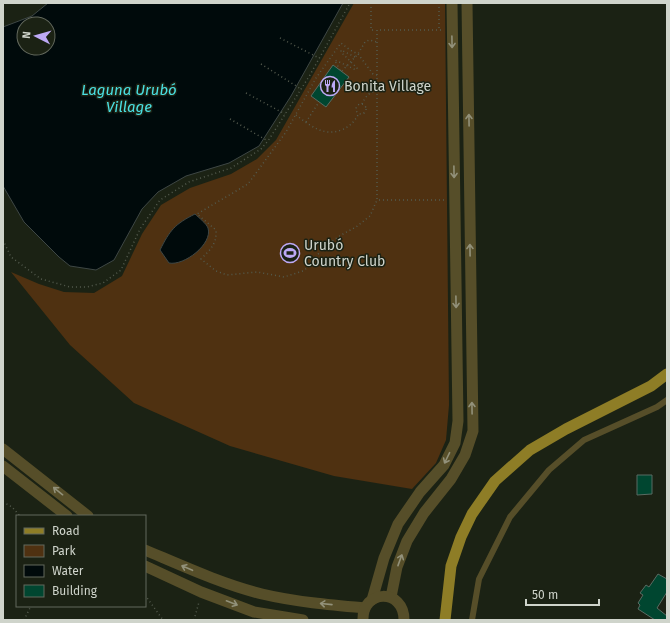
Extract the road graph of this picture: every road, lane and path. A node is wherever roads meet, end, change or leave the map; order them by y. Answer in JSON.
{"nodes":[{"id":1,"x":350,"y":3,"type":"edge"},
{"id":2,"x":371,"y":3,"type":"edge"},
{"id":3,"x":439,"y":3,"type":"edge"},
{"id":4,"x":452,"y":3,"type":"edge"},
{"id":5,"x":468,"y":3,"type":"edge"},
{"id":6,"x":377,"y":30,"type":"junction"},
{"id":7,"x":439,"y":30,"type":"junction"},
{"id":8,"x":452,"y":36,"type":"junction"},
{"id":9,"x":280,"y":38,"type":"dead end"},
{"id":10,"x":377,"y":42,"type":"junction"},
{"id":11,"x":358,"y":54,"type":"junction"},
{"id":12,"x":355,"y":56,"type":"junction"},
{"id":13,"x":319,"y":58,"type":"junction"},
{"id":14,"x":452,"y":60,"type":"junction"},
{"id":15,"x":467,"y":60,"type":"junction"},
{"id":16,"x":351,"y":61,"type":"junction"},
{"id":17,"x":261,"y":64,"type":"dead end"},
{"id":18,"x":346,"y":66,"type":"junction"},
{"id":19,"x":377,"y":75,"type":"junction"},
{"id":20,"x":301,"y":89,"type":"junction"},
{"id":21,"x":377,"y":91,"type":"junction"},
{"id":22,"x":246,"y":93,"type":"dead end"},
{"id":23,"x":319,"y":102,"type":"dead end"},
{"id":24,"x":362,"y":104,"type":"junction"},
{"id":25,"x":358,"y":113,"type":"junction"},
{"id":26,"x":285,"y":114,"type":"junction"},
{"id":27,"x":296,"y":115,"type":"junction"},
{"id":28,"x":230,"y":120,"type":"dead end"},
{"id":29,"x":306,"y":122,"type":"junction"},
{"id":30,"x":268,"y":142,"type":"junction"},
{"id":31,"x":377,"y":200,"type":"junction"},
{"id":32,"x":455,"y":200,"type":"junction"},
{"id":33,"x":3,"y":240,"type":"edge"},
{"id":34,"x":667,"y":374,"type":"edge"},
{"id":35,"x":667,"y":400,"type":"edge"},
{"id":36,"x":455,"y":443,"type":"junction"},
{"id":37,"x":468,"y":448,"type":"junction"},
{"id":38,"x":3,"y":449,"type":"edge"},
{"id":39,"x":3,"y":466,"type":"edge"},
{"id":40,"x":3,"y":502,"type":"edge"},
{"id":41,"x":19,"y":515,"type":"edge"},
{"id":42,"x":66,"y":515,"type":"edge"},
{"id":43,"x":87,"y":515,"type":"edge"},
{"id":44,"x":146,"y":550,"type":"edge"},
{"id":45,"x":146,"y":566,"type":"edge"},
{"id":46,"x":214,"y":579,"type":"junction"},
{"id":47,"x":204,"y":593,"type":"junction"},
{"id":48,"x":146,"y":596,"type":"edge"},
{"id":49,"x":391,"y":598,"type":"junction"},
{"id":50,"x":369,"y":604,"type":"junction"},
{"id":51,"x":30,"y":607,"type":"edge"},
{"id":52,"x":24,"y":620,"type":"edge"},
{"id":53,"x":163,"y":620,"type":"edge"},
{"id":54,"x":194,"y":620,"type":"edge"},
{"id":55,"x":302,"y":620,"type":"edge"},
{"id":56,"x":363,"y":620,"type":"edge"},
{"id":57,"x":404,"y":620,"type":"edge"},
{"id":58,"x":445,"y":620,"type":"edge"},
{"id":59,"x":472,"y":620,"type":"edge"}],
"edges":[{"from":1,"to":13,"type":"path"},
{"from":2,"to":6,"type":"path"},
{"from":3,"to":7,"type":"path"},
{"from":4,"to":8,"type":"street"},
{"from":5,"to":15,"type":"street"},
{"from":6,"to":7,"type":"path"},
{"from":6,"to":10,"type":"path"},
{"from":7,"to":8,"type":"path"},
{"from":8,"to":14,"type":"street","one_way":true},
{"from":9,"to":13,"type":"path"},
{"from":10,"to":11,"type":"path"},
{"from":10,"to":19,"type":"path"},
{"from":11,"to":12,"type":"path"},
{"from":11,"to":19,"type":"path"},
{"from":11,"to":27,"type":"path"},
{"from":12,"to":16,"type":"path"},
{"from":12,"to":16,"type":"path"},
{"from":13,"to":20,"type":"path"},
{"from":14,"to":15,"type":"street"},
{"from":14,"to":32,"type":"street","one_way":true},
{"from":37,"to":15,"type":"street","one_way":true},
{"from":16,"to":18,"type":"path"},
{"from":16,"to":18,"type":"path"},
{"from":17,"to":20,"type":"path"},
{"from":18,"to":18,"type":"path"},
{"from":19,"to":21,"type":"path"},
{"from":20,"to":26,"type":"path"},
{"from":21,"to":24,"type":"path"},
{"from":21,"to":31,"type":"path"},
{"from":22,"to":26,"type":"path"},
{"from":23,"to":29,"type":"path"},
{"from":24,"to":25,"type":"path"},
{"from":24,"to":25,"type":"path"},
{"from":25,"to":29,"type":"path"},
{"from":26,"to":30,"type":"path"},
{"from":27,"to":29,"type":"path"},
{"from":27,"to":31,"type":"path"},
{"from":28,"to":30,"type":"path"},
{"from":30,"to":33,"type":"path"},
{"from":31,"to":32,"type":"path"},
{"from":32,"to":36,"type":"street","one_way":true},
{"from":34,"to":58,"type":"main road"},
{"from":35,"to":59,"type":"lane"},
{"from":36,"to":37,"type":"street"},
{"from":36,"to":50,"type":"street","one_way":true},
{"from":49,"to":37,"type":"street","one_way":true},
{"from":43,"to":38,"type":"street","one_way":true},
{"from":39,"to":42,"type":"street"},
{"from":40,"to":41,"type":"path"},
{"from":46,"to":44,"type":"street","one_way":true},
{"from":45,"to":47,"type":"street"},
{"from":46,"to":47,"type":"street"},
{"from":50,"to":46,"type":"street","one_way":true},
{"from":47,"to":54,"type":"path"},
{"from":47,"to":55,"type":"street","one_way":true},
{"from":48,"to":53,"type":"path"},
{"from":49,"to":50,"type":"street"},
{"from":49,"to":57,"type":"street"},
{"from":50,"to":56,"type":"street"},
{"from":51,"to":52,"type":"path"}]}
